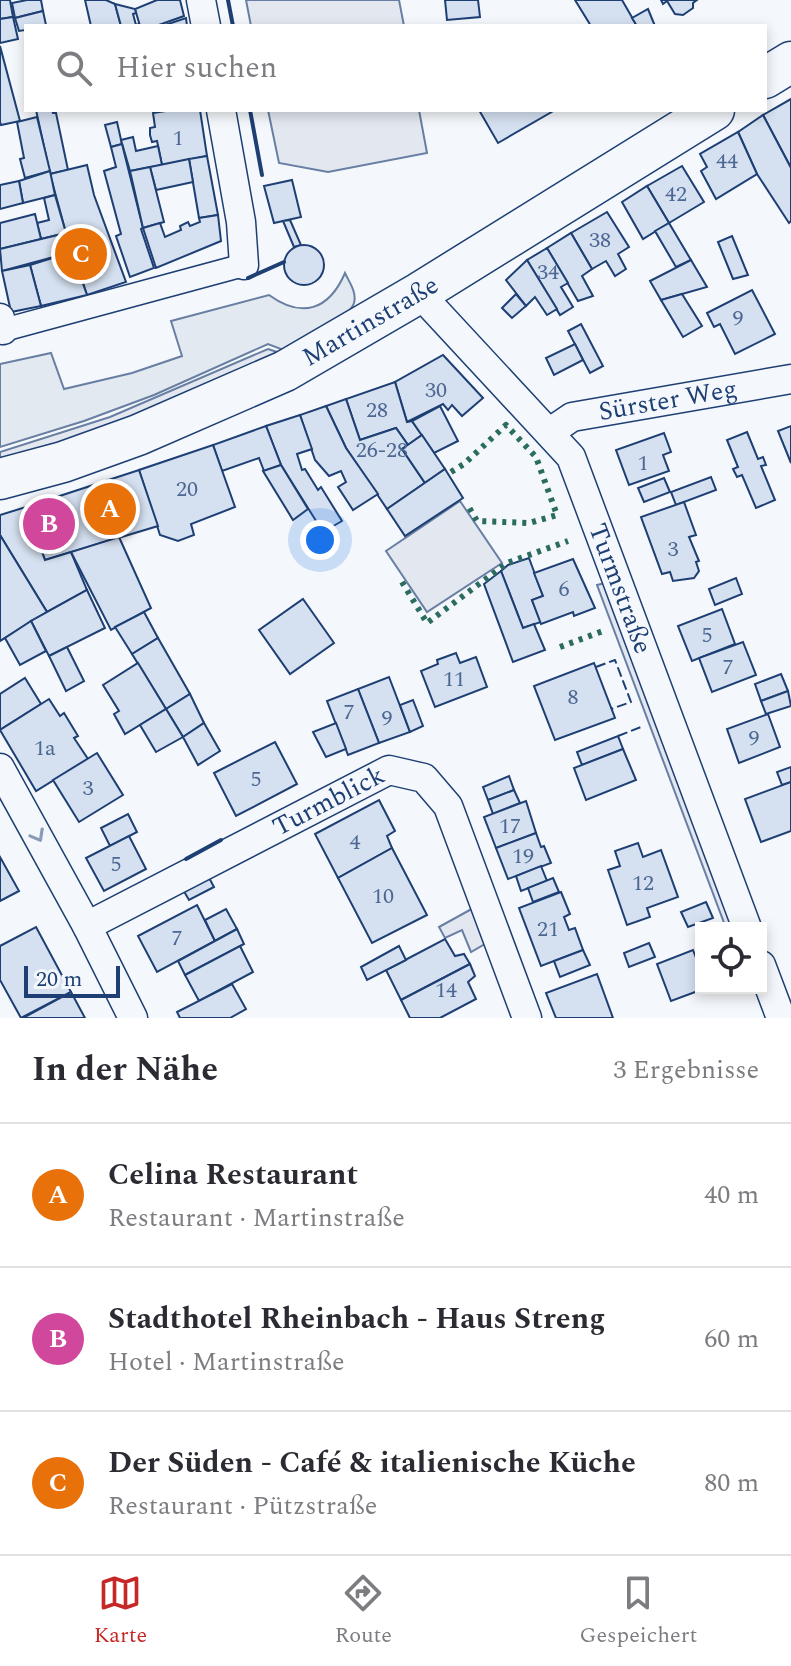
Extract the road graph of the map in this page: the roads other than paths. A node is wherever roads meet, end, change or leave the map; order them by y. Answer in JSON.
{"nodes":[{"id":1,"x":201,"y":0,"type":"edge"},
{"id":2,"x":206,"y":24,"type":"edge"},
{"id":3,"x":791,"y":62,"type":"edge"},
{"id":4,"x":767,"y":77,"type":"edge"},
{"id":5,"x":221,"y":112,"type":"edge"},
{"id":6,"x":711,"y":112,"type":"edge"},
{"id":7,"x":244,"y":265,"type":"joint"},
{"id":8,"x":419,"y":293,"type":"junction"},
{"id":9,"x":1,"y":326,"type":"edge"},
{"id":10,"x":791,"y":379,"type":"edge"},
{"id":11,"x":550,"y":432,"type":"junction"},
{"id":12,"x":0,"y":479,"type":"edge"},
{"id":13,"x":0,"y":768,"type":"edge"},
{"id":14,"x":745,"y":922,"type":"edge"},
{"id":15,"x":87,"y":926,"type":"junction"},
{"id":16,"x":767,"y":981,"type":"edge"},
{"id":17,"x":133,"y":1018,"type":"edge"},
{"id":18,"x":527,"y":1018,"type":"edge"},
{"id":19,"x":781,"y":1018,"type":"edge"}],
"edges":[{"from":1,"to":2,"type":"street"},
{"from":3,"to":4,"type":"main road"},
{"from":5,"to":7,"type":"street"},
{"from":6,"to":8,"type":"main road","name":"Martinstraße"},
{"from":7,"to":9,"type":"street"},
{"from":8,"to":11,"type":"street","name":"Turmstraße"},
{"from":8,"to":12,"type":"main road","name":"Martinstraße"},
{"from":10,"to":11,"type":"street","name":"Sürster Weg"},
{"from":11,"to":14,"type":"street","name":"Turmstraße"},
{"from":13,"to":15,"type":"street","one_way":true},
{"from":15,"to":17,"type":"street"},
{"from":15,"to":18,"type":"street","name":"Turmblick"},
{"from":16,"to":19,"type":"street"}]}
